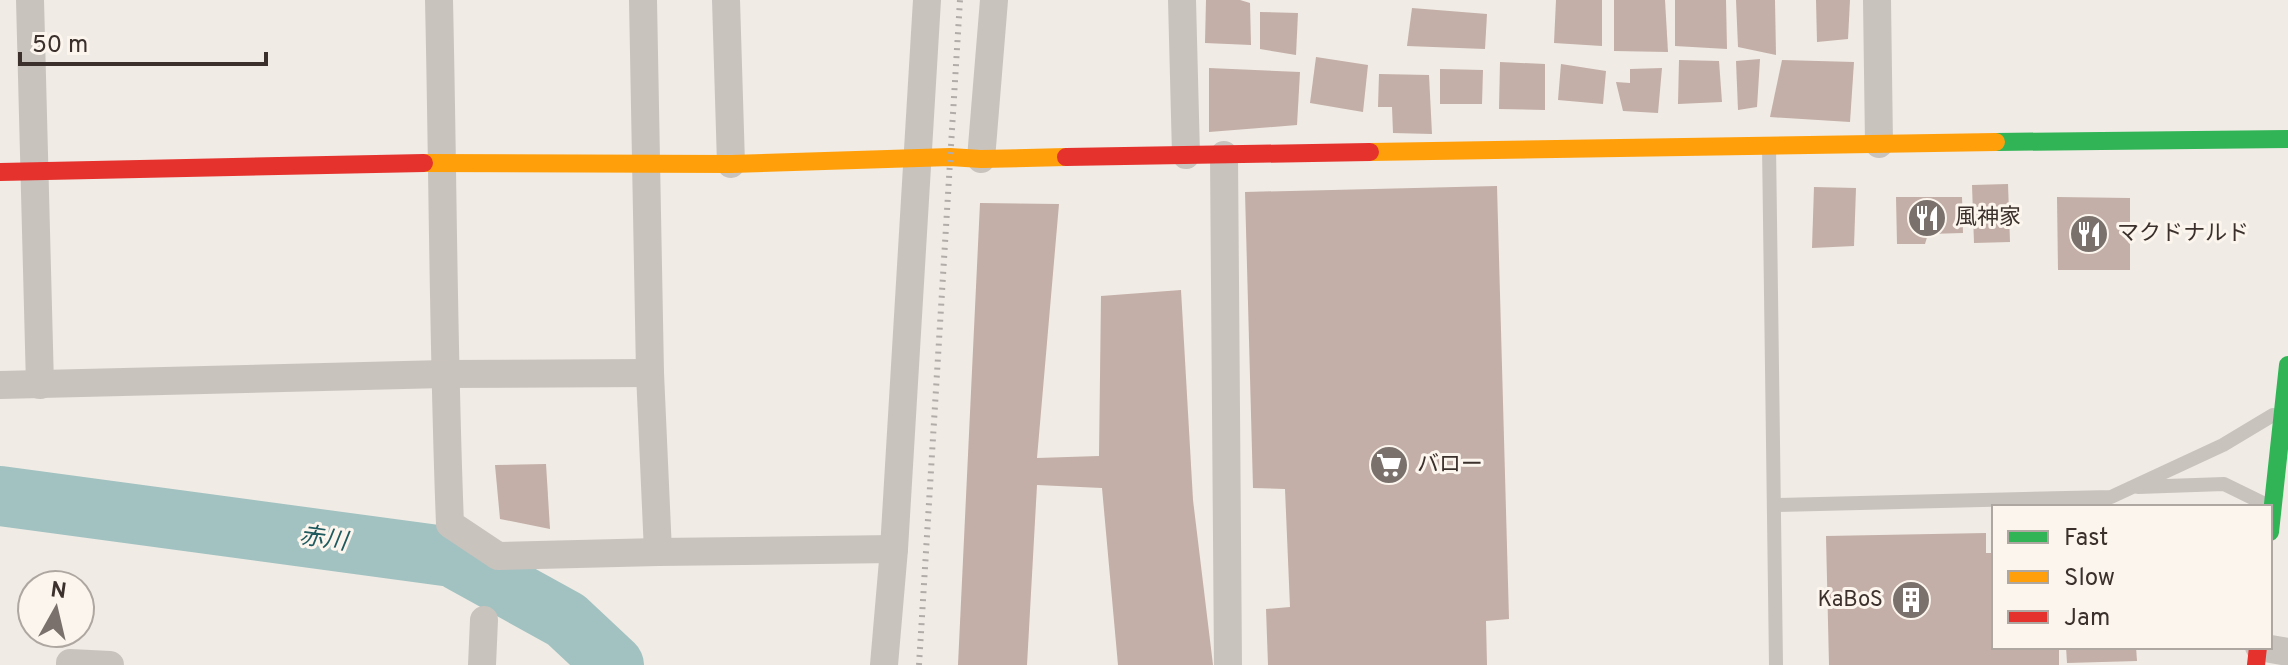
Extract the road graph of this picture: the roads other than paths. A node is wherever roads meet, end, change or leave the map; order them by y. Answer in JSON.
{"nodes":[{"id":1,"x":30,"y":0,"type":"edge"},
{"id":2,"x":439,"y":0,"type":"edge"},
{"id":3,"x":643,"y":0,"type":"edge"},
{"id":4,"x":726,"y":0,"type":"edge"},
{"id":5,"x":927,"y":0,"type":"edge"},
{"id":6,"x":994,"y":0,"type":"edge"},
{"id":7,"x":1182,"y":0,"type":"edge"},
{"id":8,"x":1877,"y":0,"type":"edge"},
{"id":9,"x":2288,"y":139,"type":"edge"},
{"id":10,"x":1879,"y":144,"type":"junction"},
{"id":11,"x":1769,"y":145,"type":"junction"},
{"id":12,"x":1186,"y":155,"type":"junction"},
{"id":13,"x":1224,"y":155,"type":"junction"},
{"id":14,"x":919,"y":158,"type":"junction"},
{"id":15,"x":981,"y":159,"type":"junction"},
{"id":16,"x":443,"y":163,"type":"junction"},
{"id":17,"x":645,"y":164,"type":"junction"},
{"id":18,"x":731,"y":164,"type":"junction"},
{"id":19,"x":0,"y":172,"type":"edge"},
{"id":20,"x":34,"y":172,"type":"junction"},
{"id":21,"x":2288,"y":365,"type":"edge"},
{"id":22,"x":650,"y":373,"type":"junction"},
{"id":23,"x":444,"y":374,"type":"junction"},
{"id":24,"x":0,"y":385,"type":"edge"},
{"id":25,"x":40,"y":385,"type":"junction"},
{"id":26,"x":2283,"y":409,"type":"junction"},
{"id":27,"x":2133,"y":487,"type":"junction"},
{"id":28,"x":1774,"y":505,"type":"junction"},
{"id":29,"x":2267,"y":505,"type":"edge"},
{"id":30,"x":2273,"y":508,"type":"joint"},
{"id":31,"x":2272,"y":516,"type":"edge"},
{"id":32,"x":894,"y":549,"type":"junction"},
{"id":33,"x":658,"y":552,"type":"junction"},
{"id":34,"x":484,"y":620,"type":"dead end"},
{"id":35,"x":70,"y":665,"type":"edge"},
{"id":36,"x":110,"y":665,"type":"edge"},
{"id":37,"x":482,"y":665,"type":"edge"},
{"id":38,"x":884,"y":665,"type":"edge"},
{"id":39,"x":1228,"y":665,"type":"edge"},
{"id":40,"x":1776,"y":665,"type":"edge"}],
"edges":[{"from":1,"to":20,"type":"street"},
{"from":2,"to":16,"type":"street"},
{"from":3,"to":17,"type":"street"},
{"from":4,"to":18,"type":"street"},
{"from":5,"to":14,"type":"street"},
{"from":6,"to":15,"type":"street"},
{"from":7,"to":12,"type":"street"},
{"from":8,"to":10,"type":"street"},
{"from":9,"to":10,"type":"street"},
{"from":10,"to":11,"type":"street"},
{"from":11,"to":13,"type":"street"},
{"from":11,"to":28,"type":"lane"},
{"from":12,"to":13,"type":"street"},
{"from":12,"to":15,"type":"street"},
{"from":13,"to":39,"type":"street"},
{"from":14,"to":15,"type":"street"},
{"from":14,"to":18,"type":"street"},
{"from":14,"to":32,"type":"street"},
{"from":16,"to":17,"type":"street"},
{"from":16,"to":20,"type":"street"},
{"from":16,"to":23,"type":"street"},
{"from":17,"to":18,"type":"street"},
{"from":17,"to":22,"type":"street"},
{"from":19,"to":20,"type":"street"},
{"from":20,"to":25,"type":"street"},
{"from":21,"to":26,"type":"street"},
{"from":22,"to":23,"type":"street"},
{"from":22,"to":33,"type":"street"},
{"from":23,"to":25,"type":"street"},
{"from":23,"to":33,"type":"street"},
{"from":24,"to":25,"type":"street"},
{"from":26,"to":27,"type":"lane"},
{"from":26,"to":30,"type":"street"},
{"from":27,"to":28,"type":"lane"},
{"from":27,"to":29,"type":"lane"},
{"from":28,"to":40,"type":"lane"},
{"from":30,"to":31,"type":"street"},
{"from":32,"to":33,"type":"street"},
{"from":32,"to":38,"type":"street"},
{"from":34,"to":37,"type":"street"},
{"from":35,"to":36,"type":"street"}]}
